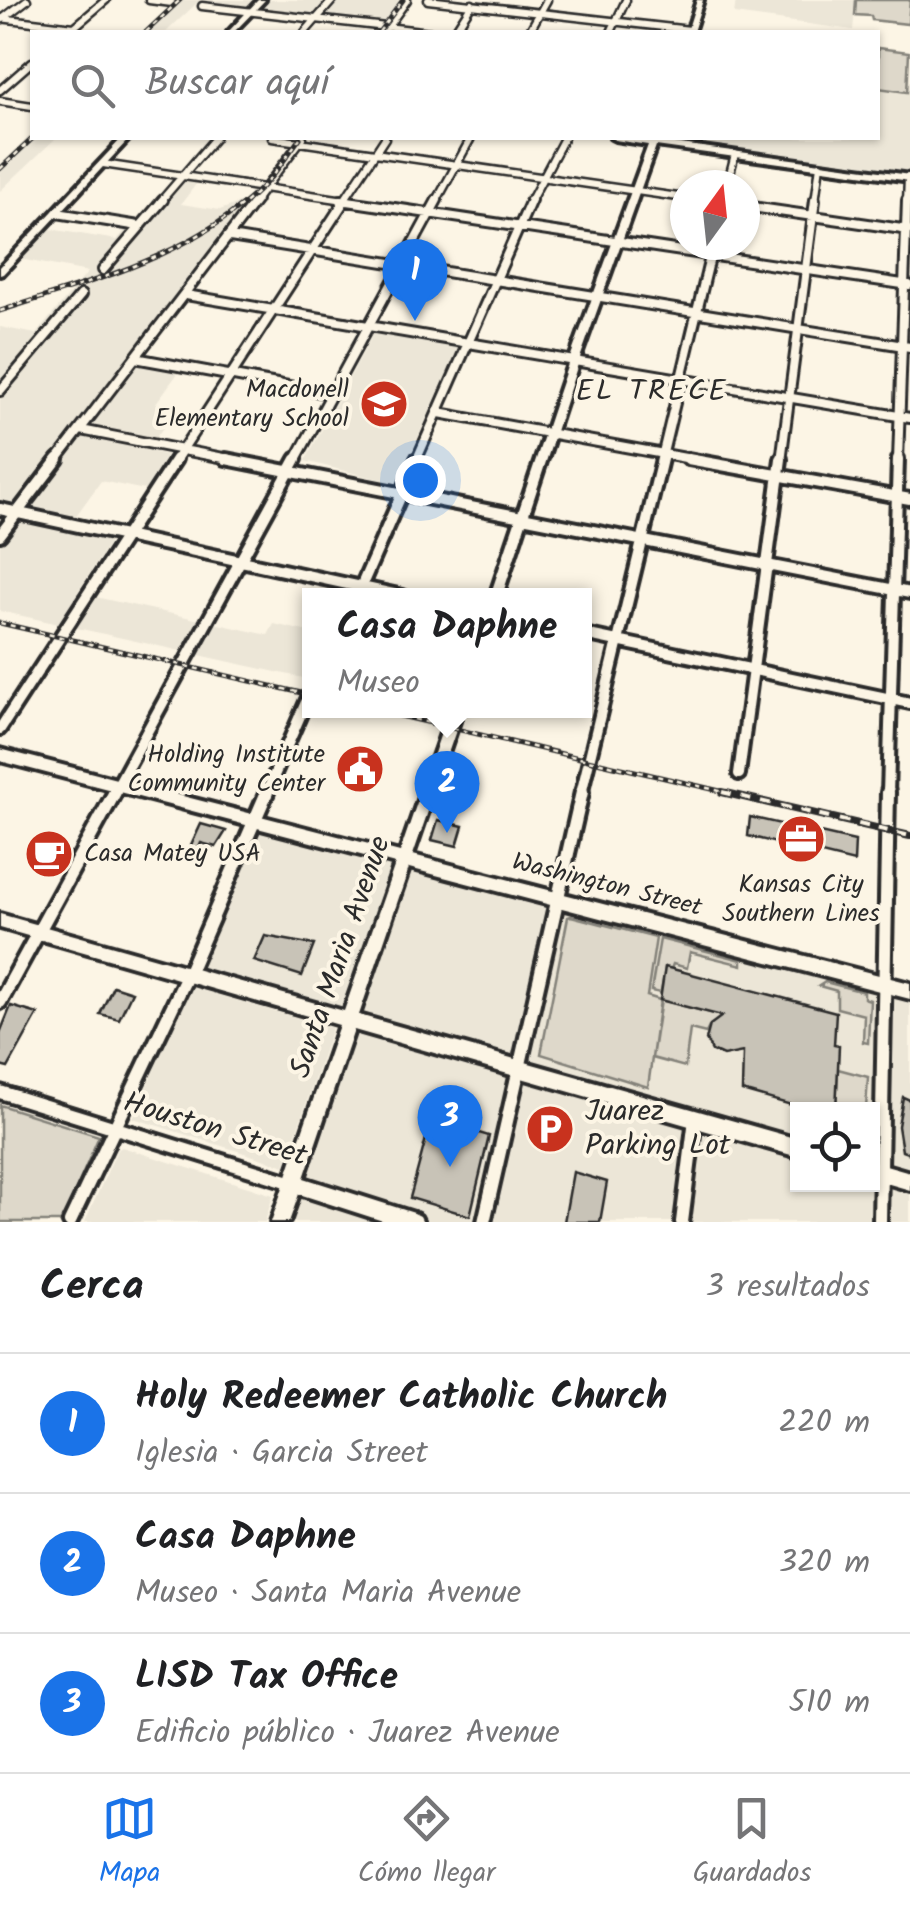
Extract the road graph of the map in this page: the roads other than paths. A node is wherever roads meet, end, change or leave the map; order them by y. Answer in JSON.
{"nodes":[{"id":1,"x":27,"y":0,"type":"edge"},
{"id":2,"x":106,"y":0,"type":"edge"},
{"id":3,"x":149,"y":0,"type":"edge"},
{"id":4,"x":262,"y":0,"type":"edge"},
{"id":5,"x":332,"y":0,"type":"edge"},
{"id":6,"x":408,"y":0,"type":"edge"},
{"id":7,"x":428,"y":0,"type":"edge"},
{"id":8,"x":547,"y":0,"type":"edge"},
{"id":9,"x":626,"y":0,"type":"edge"},
{"id":10,"x":700,"y":0,"type":"edge"},
{"id":11,"x":172,"y":2,"type":"dead end"},
{"id":12,"x":473,"y":2,"type":"edge"},
{"id":13,"x":202,"y":6,"type":"dead end"},
{"id":14,"x":252,"y":11,"type":"junction"},
{"id":15,"x":540,"y":13,"type":"junction"},
{"id":16,"x":1,"y":19,"type":"edge"},
{"id":17,"x":317,"y":19,"type":"junction"},
{"id":18,"x":616,"y":22,"type":"junction"},
{"id":19,"x":71,"y":30,"type":"edge"},
{"id":20,"x":233,"y":30,"type":"edge"},
{"id":21,"x":307,"y":30,"type":"edge"},
{"id":22,"x":385,"y":30,"type":"edge"},
{"id":23,"x":455,"y":30,"type":"edge"},
{"id":24,"x":530,"y":30,"type":"edge"},
{"id":25,"x":613,"y":30,"type":"edge"},
{"id":26,"x":682,"y":30,"type":"edge"},
{"id":27,"x":690,"y":30,"type":"edge"},
{"id":28,"x":30,"y":64,"type":"edge"},
{"id":29,"x":0,"y":90,"type":"edge"},
{"id":30,"x":0,"y":101,"type":"edge"},
{"id":31,"x":30,"y":106,"type":"edge"},
{"id":32,"x":124,"y":140,"type":"edge"},
{"id":33,"x":213,"y":140,"type":"edge"},
{"id":34,"x":302,"y":140,"type":"edge"},
{"id":35,"x":384,"y":140,"type":"edge"},
{"id":36,"x":471,"y":140,"type":"edge"},
{"id":37,"x":563,"y":140,"type":"edge"},
{"id":38,"x":654,"y":140,"type":"edge"},
{"id":39,"x":375,"y":153,"type":"junction"},
{"id":40,"x":735,"y":154,"type":"junction"},
{"id":41,"x":103,"y":164,"type":"junction"},
{"id":42,"x":456,"y":165,"type":"junction"},
{"id":43,"x":820,"y":165,"type":"junction"},
{"id":44,"x":731,"y":170,"type":"edge"},
{"id":45,"x":184,"y":175,"type":"junction"},
{"id":46,"x":543,"y":177,"type":"junction"},
{"id":47,"x":909,"y":177,"type":"edge"},
{"id":48,"x":266,"y":187,"type":"junction"},
{"id":49,"x":636,"y":190,"type":"junction"},
{"id":50,"x":670,"y":196,"type":"edge"},
{"id":51,"x":345,"y":199,"type":"junction"},
{"id":52,"x":760,"y":208,"type":"edge"},
{"id":53,"x":431,"y":212,"type":"junction"},
{"id":54,"x":57,"y":213,"type":"junction"},
{"id":55,"x":813,"y":216,"type":"junction"},
{"id":56,"x":139,"y":226,"type":"junction"},
{"id":57,"x":520,"y":226,"type":"junction"},
{"id":58,"x":908,"y":230,"type":"edge"},
{"id":59,"x":230,"y":238,"type":"junction"},
{"id":60,"x":617,"y":240,"type":"junction"},
{"id":61,"x":670,"y":246,"type":"edge"},
{"id":62,"x":311,"y":250,"type":"junction"},
{"id":63,"x":710,"y":260,"type":"edge"},
{"id":64,"x":760,"y":260,"type":"edge"},
{"id":65,"x":402,"y":265,"type":"junction"},
{"id":66,"x":806,"y":269,"type":"junction"},
{"id":67,"x":103,"y":270,"type":"dead end"},
{"id":68,"x":0,"y":272,"type":"edge"},
{"id":69,"x":496,"y":280,"type":"junction"},
{"id":70,"x":907,"y":285,"type":"edge"},
{"id":71,"x":81,"y":295,"type":"dead end"},
{"id":72,"x":186,"y":295,"type":"junction"},
{"id":73,"x":596,"y":296,"type":"junction"},
{"id":74,"x":273,"y":310,"type":"junction"},
{"id":75,"x":697,"y":312,"type":"junction"},
{"id":76,"x":369,"y":326,"type":"junction"},
{"id":77,"x":798,"y":329,"type":"junction"},
{"id":78,"x":469,"y":343,"type":"junction"},
{"id":79,"x":906,"y":346,"type":"edge"},
{"id":80,"x":137,"y":355,"type":"junction"},
{"id":81,"x":574,"y":361,"type":"junction"},
{"id":82,"x":230,"y":375,"type":"junction"},
{"id":83,"x":681,"y":379,"type":"junction"},
{"id":84,"x":0,"y":391,"type":"edge"},
{"id":85,"x":332,"y":394,"type":"junction"},
{"id":86,"x":790,"y":398,"type":"junction"},
{"id":87,"x":439,"y":413,"type":"junction"},
{"id":88,"x":905,"y":417,"type":"edge"},
{"id":89,"x":81,"y":430,"type":"junction"},
{"id":90,"x":550,"y":434,"type":"junction"},
{"id":91,"x":182,"y":450,"type":"junction"},
{"id":92,"x":663,"y":454,"type":"junction"},
{"id":93,"x":290,"y":471,"type":"junction"},
{"id":94,"x":780,"y":475,"type":"junction"},
{"id":95,"x":404,"y":494,"type":"junction"},
{"id":96,"x":898,"y":497,"type":"junction"},
{"id":97,"x":910,"y":499,"type":"edge"},
{"id":98,"x":0,"y":509,"type":"edge"},
{"id":99,"x":18,"y":512,"type":"junction"},
{"id":100,"x":522,"y":516,"type":"junction"},
{"id":101,"x":0,"y":536,"type":"edge"},
{"id":102,"x":126,"y":536,"type":"junction"},
{"id":103,"x":642,"y":540,"type":"junction"},
{"id":104,"x":240,"y":560,"type":"junction"},
{"id":105,"x":768,"y":564,"type":"junction"},
{"id":106,"x":348,"y":588,"type":"edge"},
{"id":107,"x":361,"y":588,"type":"edge"},
{"id":108,"x":499,"y":588,"type":"edge"},
{"id":109,"x":895,"y":590,"type":"junction"},
{"id":110,"x":910,"y":592,"type":"edge"},
{"id":111,"x":592,"y":636,"type":"edge"},
{"id":112,"x":618,"y":642,"type":"junction"},
{"id":113,"x":754,"y":670,"type":"junction"},
{"id":114,"x":890,"y":699,"type":"junction"},
{"id":115,"x":910,"y":704,"type":"edge"},
{"id":116,"x":302,"y":711,"type":"edge"},
{"id":117,"x":453,"y":718,"type":"edge"},
{"id":118,"x":0,"y":728,"type":"edge"},
{"id":119,"x":0,"y":755,"type":"edge"},
{"id":120,"x":739,"y":774,"type":"dead end"},
{"id":121,"x":118,"y":786,"type":"junction"},
{"id":122,"x":252,"y":822,"type":"junction"},
{"id":123,"x":404,"y":860,"type":"junction"},
{"id":124,"x":558,"y":898,"type":"junction"},
{"id":125,"x":0,"y":922,"type":"edge"},
{"id":126,"x":38,"y":933,"type":"junction"},
{"id":127,"x":188,"y":974,"type":"junction"},
{"id":128,"x":885,"y":984,"type":"junction"},
{"id":129,"x":910,"y":990,"type":"edge"},
{"id":130,"x":0,"y":1002,"type":"edge"},
{"id":131,"x":350,"y":1020,"type":"junction"},
{"id":132,"x":518,"y":1068,"type":"junction"},
{"id":133,"x":0,"y":1092,"type":"edge"},
{"id":134,"x":880,"y":1102,"type":"edge"},
{"id":135,"x":695,"y":1119,"type":"junction"},
{"id":136,"x":116,"y":1128,"type":"junction"},
{"id":137,"x":790,"y":1146,"type":"edge"},
{"id":138,"x":880,"y":1172,"type":"edge"},
{"id":139,"x":910,"y":1181,"type":"edge"},
{"id":140,"x":293,"y":1183,"type":"junction"},
{"id":141,"x":878,"y":1192,"type":"edge"},
{"id":142,"x":70,"y":1222,"type":"edge"},
{"id":143,"x":280,"y":1222,"type":"edge"},
{"id":144,"x":414,"y":1222,"type":"edge"},
{"id":145,"x":484,"y":1222,"type":"edge"},
{"id":146,"x":682,"y":1222,"type":"edge"},
{"id":147,"x":880,"y":1222,"type":"edge"}],
"edges":[{"from":1,"to":16,"type":"street"},
{"from":2,"to":19,"type":"street"},
{"from":3,"to":11,"type":"street"},
{"from":4,"to":14,"type":"main road"},
{"from":5,"to":17,"type":"street"},
{"from":6,"to":22,"type":"street"},
{"from":7,"to":12,"type":"street"},
{"from":8,"to":15,"type":"street"},
{"from":9,"to":18,"type":"street"},
{"from":10,"to":27,"type":"main road"},
{"from":12,"to":15,"type":"street"},
{"from":12,"to":23,"type":"street"},
{"from":13,"to":14,"type":"street"},
{"from":14,"to":17,"type":"street"},
{"from":14,"to":20,"type":"main road"},
{"from":15,"to":18,"type":"street"},
{"from":15,"to":24,"type":"street"},
{"from":16,"to":19,"type":"street"},
{"from":17,"to":21,"type":"street"},
{"from":17,"to":22,"type":"street"},
{"from":18,"to":25,"type":"street"},
{"from":18,"to":26,"type":"street"},
{"from":28,"to":29,"type":"street"},
{"from":30,"to":31,"type":"street"},
{"from":32,"to":41,"type":"main road"},
{"from":33,"to":45,"type":"street"},
{"from":34,"to":39,"type":"street"},
{"from":34,"to":48,"type":"street"},
{"from":35,"to":39,"type":"street"},
{"from":36,"to":42,"type":"street"},
{"from":37,"to":46,"type":"street"},
{"from":38,"to":40,"type":"main road"},
{"from":38,"to":49,"type":"main road"},
{"from":39,"to":42,"type":"street"},
{"from":39,"to":51,"type":"street"},
{"from":40,"to":43,"type":"main road"},
{"from":40,"to":44,"type":"street"},
{"from":41,"to":45,"type":"street"},
{"from":41,"to":54,"type":"main road"},
{"from":42,"to":46,"type":"street"},
{"from":42,"to":53,"type":"street"},
{"from":43,"to":47,"type":"main road"},
{"from":43,"to":55,"type":"street"},
{"from":45,"to":48,"type":"street"},
{"from":45,"to":56,"type":"street"},
{"from":46,"to":49,"type":"street"},
{"from":46,"to":57,"type":"street"},
{"from":47,"to":58,"type":"street"},
{"from":48,"to":51,"type":"street"},
{"from":48,"to":59,"type":"street"},
{"from":49,"to":50,"type":"street"},
{"from":49,"to":60,"type":"main road"},
{"from":51,"to":53,"type":"street"},
{"from":51,"to":62,"type":"street"},
{"from":52,"to":55,"type":"street"},
{"from":53,"to":57,"type":"street"},
{"from":53,"to":65,"type":"street"},
{"from":54,"to":56,"type":"street"},
{"from":54,"to":68,"type":"main road"},
{"from":55,"to":58,"type":"street"},
{"from":55,"to":66,"type":"street"},
{"from":56,"to":67,"type":"street"},
{"from":57,"to":60,"type":"street"},
{"from":57,"to":69,"type":"street"},
{"from":58,"to":70,"type":"street"},
{"from":59,"to":62,"type":"street"},
{"from":59,"to":72,"type":"street"},
{"from":60,"to":61,"type":"street"},
{"from":60,"to":73,"type":"main road"},
{"from":62,"to":65,"type":"street"},
{"from":62,"to":74,"type":"street"},
{"from":63,"to":75,"type":"street"},
{"from":64,"to":66,"type":"street"},
{"from":65,"to":69,"type":"street"},
{"from":65,"to":76,"type":"street"},
{"from":66,"to":70,"type":"street"},
{"from":66,"to":77,"type":"street"},
{"from":69,"to":73,"type":"street"},
{"from":69,"to":78,"type":"street"},
{"from":70,"to":79,"type":"street"},
{"from":71,"to":84,"type":"street"},
{"from":72,"to":74,"type":"street"},
{"from":72,"to":80,"type":"street"},
{"from":73,"to":75,"type":"street"},
{"from":73,"to":81,"type":"main road"},
{"from":74,"to":76,"type":"street"},
{"from":74,"to":82,"type":"street"},
{"from":75,"to":77,"type":"street"},
{"from":75,"to":83,"type":"street"},
{"from":76,"to":78,"type":"street"},
{"from":76,"to":85,"type":"street"},
{"from":77,"to":79,"type":"street"},
{"from":77,"to":86,"type":"street"},
{"from":78,"to":81,"type":"street"},
{"from":78,"to":87,"type":"street"},
{"from":79,"to":88,"type":"street"},
{"from":80,"to":82,"type":"street"},
{"from":80,"to":89,"type":"street"},
{"from":81,"to":83,"type":"street"},
{"from":81,"to":90,"type":"main road"},
{"from":82,"to":85,"type":"street"},
{"from":82,"to":91,"type":"street"},
{"from":83,"to":86,"type":"street"},
{"from":83,"to":92,"type":"street"},
{"from":85,"to":93,"type":"street"},
{"from":86,"to":88,"type":"street"},
{"from":86,"to":94,"type":"street"},
{"from":87,"to":90,"type":"street"},
{"from":87,"to":95,"type":"street"},
{"from":88,"to":96,"type":"street"},
{"from":89,"to":91,"type":"street"},
{"from":89,"to":99,"type":"street"},
{"from":90,"to":92,"type":"street"},
{"from":90,"to":100,"type":"main road"},
{"from":91,"to":93,"type":"street"},
{"from":91,"to":102,"type":"street"},
{"from":92,"to":94,"type":"street"},
{"from":92,"to":103,"type":"street"},
{"from":93,"to":95,"type":"street"},
{"from":93,"to":104,"type":"street"},
{"from":94,"to":96,"type":"street"},
{"from":94,"to":105,"type":"street"},
{"from":95,"to":100,"type":"street"},
{"from":95,"to":107,"type":"street"},
{"from":96,"to":97,"type":"street"},
{"from":96,"to":109,"type":"street"},
{"from":98,"to":99,"type":"street"},
{"from":99,"to":101,"type":"street"},
{"from":99,"to":102,"type":"street"},
{"from":100,"to":103,"type":"street"},
{"from":100,"to":108,"type":"main road"},
{"from":102,"to":104,"type":"street"},
{"from":102,"to":118,"type":"street"},
{"from":103,"to":105,"type":"street"},
{"from":103,"to":112,"type":"street"},
{"from":104,"to":106,"type":"street"},
{"from":104,"to":121,"type":"street"},
{"from":105,"to":109,"type":"street"},
{"from":105,"to":113,"type":"street"},
{"from":109,"to":110,"type":"street"},
{"from":109,"to":114,"type":"street"},
{"from":111,"to":112,"type":"street"},
{"from":112,"to":113,"type":"street"},
{"from":112,"to":124,"type":"street"},
{"from":113,"to":114,"type":"street"},
{"from":113,"to":120,"type":"street"},
{"from":114,"to":115,"type":"street"},
{"from":114,"to":128,"type":"street"},
{"from":116,"to":122,"type":"street"},
{"from":117,"to":123,"type":"main road","name":"Santa Maria Avenue"},
{"from":119,"to":121,"type":"main road","name":"Washington Street"},
{"from":121,"to":122,"type":"main road","name":"Washington Street"},
{"from":121,"to":126,"type":"street"},
{"from":122,"to":123,"type":"main road","name":"Washington Street"},
{"from":122,"to":127,"type":"street"},
{"from":123,"to":124,"type":"main road","name":"Washington Street"},
{"from":123,"to":131,"type":"main road","name":"Santa Maria Avenue"},
{"from":124,"to":128,"type":"main road","name":"Washington Street"},
{"from":124,"to":132,"type":"street"},
{"from":125,"to":126,"type":"main road"},
{"from":126,"to":127,"type":"main road"},
{"from":126,"to":130,"type":"street"},
{"from":127,"to":131,"type":"main road"},
{"from":127,"to":136,"type":"street"},
{"from":128,"to":129,"type":"main road","name":"Washington Street"},
{"from":128,"to":134,"type":"street"},
{"from":131,"to":132,"type":"main road"},
{"from":131,"to":140,"type":"main road","name":"Santa Maria Avenue"},
{"from":132,"to":135,"type":"main road"},
{"from":132,"to":145,"type":"street"},
{"from":133,"to":136,"type":"street","name":"Houston Street"},
{"from":135,"to":137,"type":"main road"},
{"from":135,"to":146,"type":"street"},
{"from":136,"to":140,"type":"street","name":"Houston Street"},
{"from":136,"to":142,"type":"street"},
{"from":138,"to":139,"type":"main road"},
{"from":140,"to":143,"type":"main road","name":"Santa Maria Avenue"},
{"from":140,"to":144,"type":"main road","name":"Houston Street"},
{"from":141,"to":147,"type":"street"}]}
